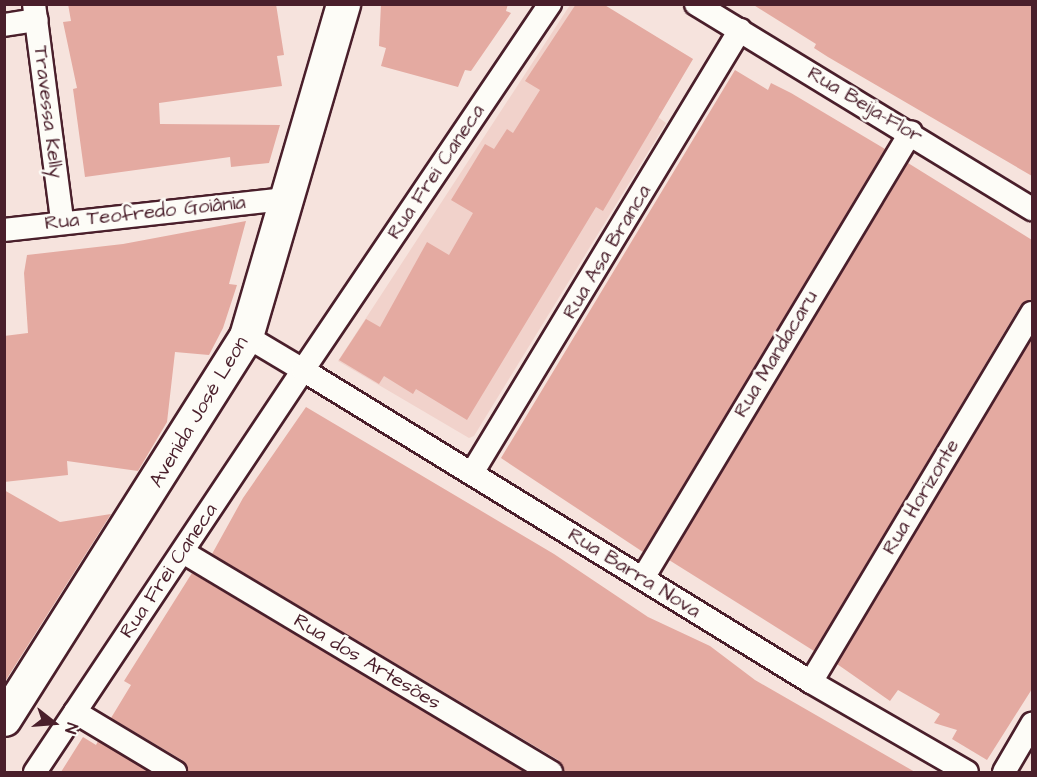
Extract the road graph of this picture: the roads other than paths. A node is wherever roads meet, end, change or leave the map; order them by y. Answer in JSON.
{"nodes":[{"id":1,"x":343,"y":4,"type":"edge"},
{"id":2,"x":549,"y":4,"type":"edge"},
{"id":3,"x":696,"y":4,"type":"edge"},
{"id":4,"x":35,"y":12,"type":"edge"},
{"id":5,"x":4,"y":25,"type":"edge"},
{"id":6,"x":740,"y":30,"type":"junction"},
{"id":7,"x":911,"y":132,"type":"junction"},
{"id":8,"x":286,"y":199,"type":"junction"},
{"id":9,"x":1032,"y":209,"type":"edge"},
{"id":10,"x":62,"y":220,"type":"junction"},
{"id":11,"x":4,"y":230,"type":"edge"},
{"id":12,"x":1032,"y":313,"type":"edge"},
{"id":13,"x":246,"y":336,"type":"junction"},
{"id":14,"x":303,"y":370,"type":"junction"},
{"id":15,"x":472,"y":473,"type":"junction"},
{"id":16,"x":183,"y":552,"type":"junction"},
{"id":17,"x":643,"y":578,"type":"junction"},
{"id":18,"x":811,"y":682,"type":"junction"},
{"id":19,"x":75,"y":712,"type":"junction"},
{"id":20,"x":4,"y":719,"type":"edge"},
{"id":21,"x":1032,"y":724,"type":"edge"},
{"id":22,"x":35,"y":772,"type":"edge"},
{"id":23,"x":175,"y":772,"type":"edge"},
{"id":24,"x":551,"y":772,"type":"edge"},
{"id":25,"x":967,"y":772,"type":"edge"},
{"id":26,"x":1004,"y":772,"type":"edge"}],
"edges":[{"from":1,"to":8,"type":"main road","name":"Avenida José Leon"},
{"from":2,"to":14,"type":"street","name":"Rua Frei Caneca"},
{"from":3,"to":6,"type":"street","name":"Rua Beija-Flor"},
{"from":4,"to":5,"type":"street"},
{"from":4,"to":10,"type":"street","name":"Travessa Kelly"},
{"from":6,"to":7,"type":"street","name":"Rua Beija-Flor"},
{"from":6,"to":15,"type":"street","name":"Rua Asa Branca"},
{"from":7,"to":9,"type":"street","name":"Rua Beija-Flor"},
{"from":7,"to":17,"type":"street","name":"Rua Mandacaru"},
{"from":8,"to":10,"type":"street","name":"Rua Teofredo Goiânia"},
{"from":8,"to":13,"type":"main road","name":"Avenida José Leon"},
{"from":10,"to":11,"type":"street","name":"Rua Teofredo Goiânia"},
{"from":12,"to":18,"type":"street","name":"Rua Horizonte"},
{"from":13,"to":14,"type":"street"},
{"from":13,"to":20,"type":"main road","name":"Avenida José Leon"},
{"from":14,"to":15,"type":"street","name":"Rua Barra Nova"},
{"from":14,"to":16,"type":"street","name":"Rua Frei Caneca"},
{"from":15,"to":17,"type":"street","name":"Rua Barra Nova"},
{"from":16,"to":19,"type":"street","name":"Rua Frei Caneca"},
{"from":16,"to":24,"type":"street","name":"Rua dos Artesões"},
{"from":17,"to":18,"type":"street","name":"Rua Barra Nova"},
{"from":18,"to":25,"type":"street","name":"Rua Barra Nova"},
{"from":19,"to":22,"type":"street","name":"Rua Frei Caneca"},
{"from":19,"to":23,"type":"street"},
{"from":21,"to":26,"type":"street"}]}
